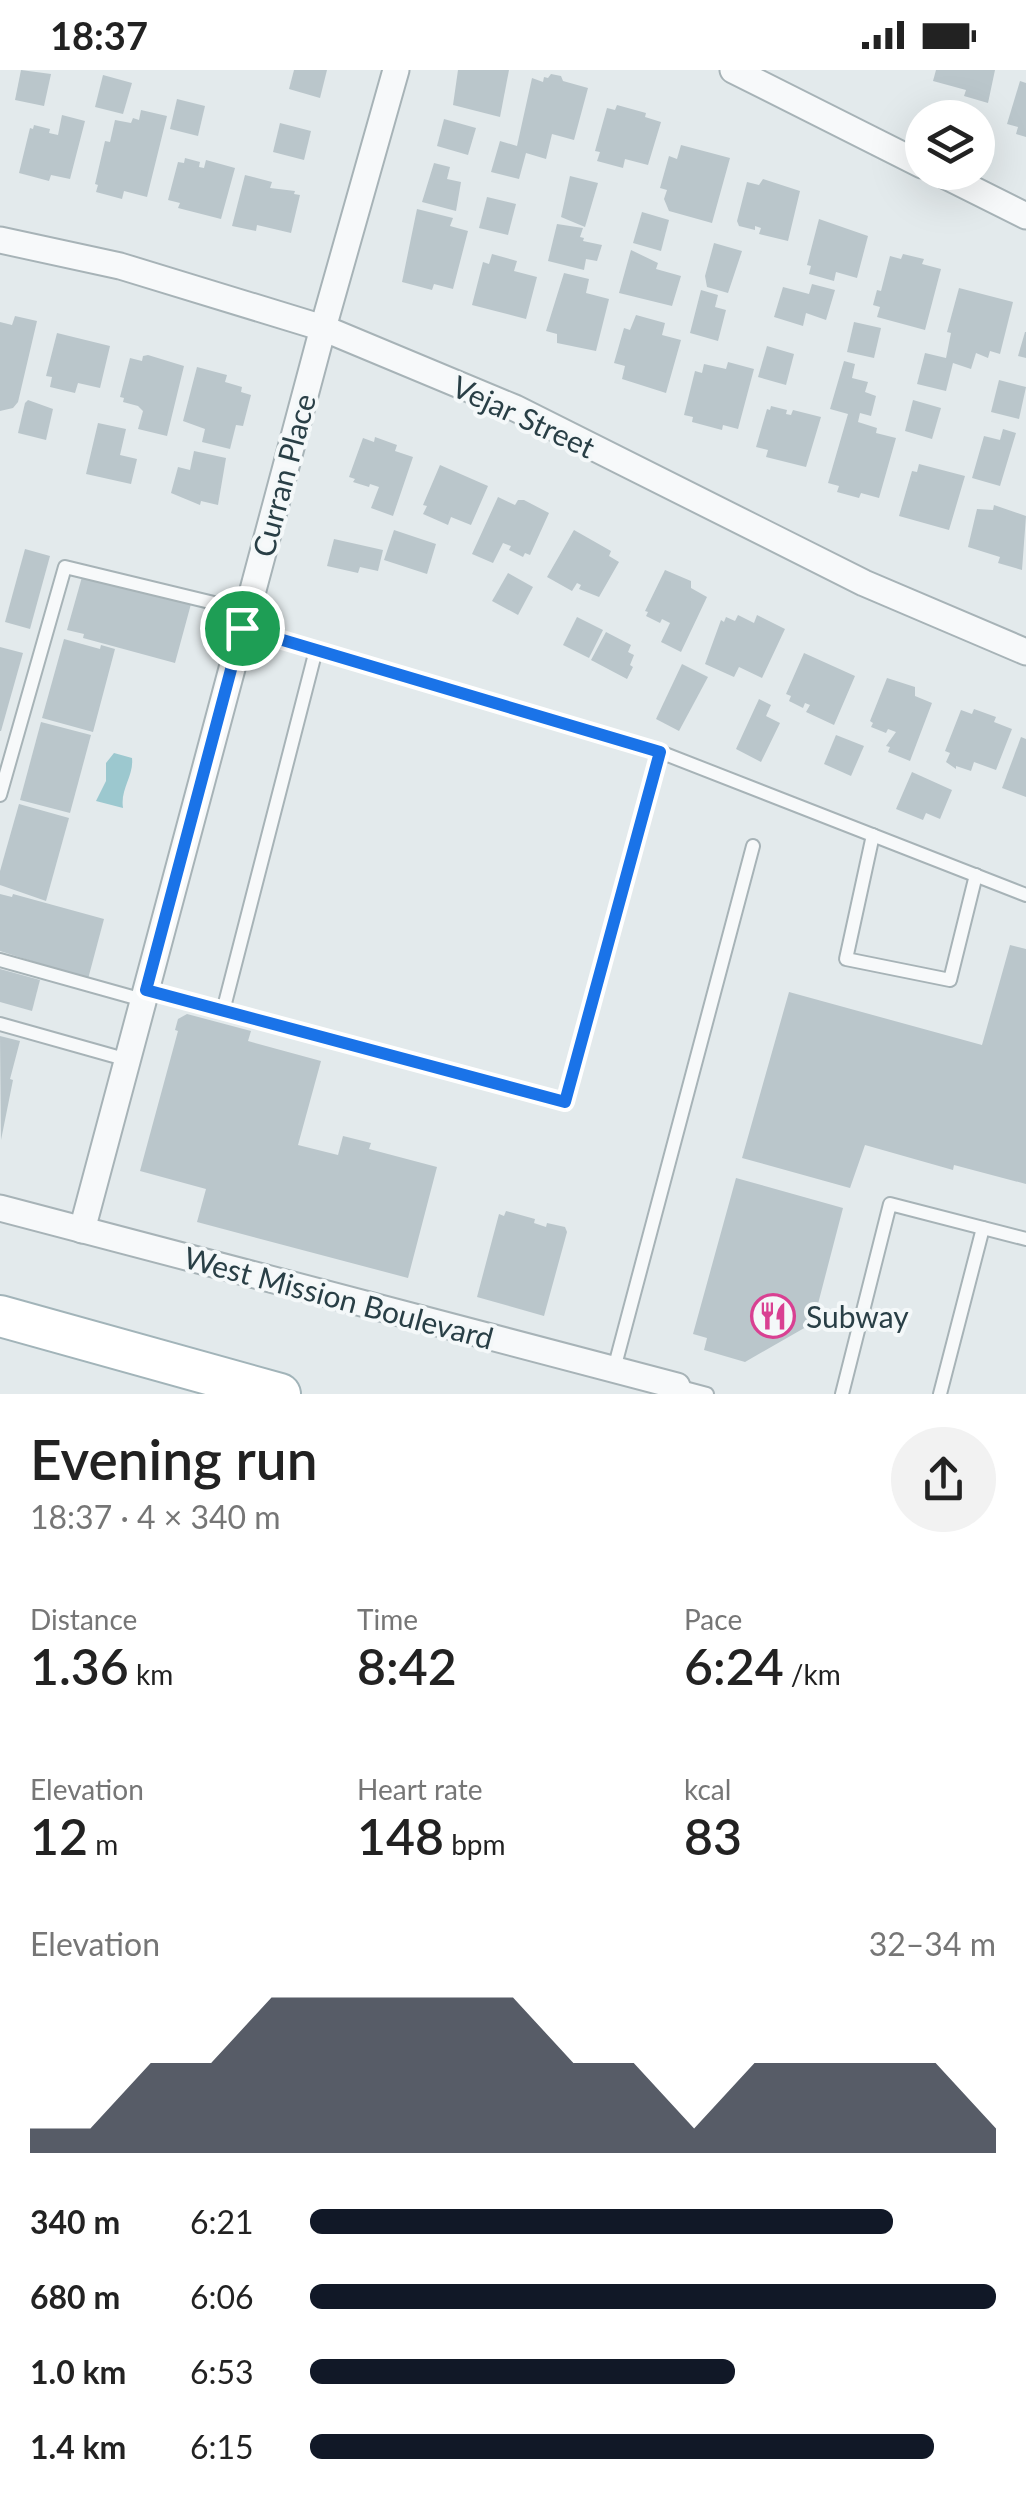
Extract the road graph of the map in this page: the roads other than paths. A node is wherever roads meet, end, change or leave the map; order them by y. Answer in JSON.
{"nodes":[{"id":1,"x":396,"y":70,"type":"edge"},
{"id":2,"x":733,"y":70,"type":"edge"},
{"id":3,"x":905,"y":156,"type":"edge"},
{"id":4,"x":974,"y":190,"type":"edge"},
{"id":5,"x":1026,"y":216,"type":"edge"},
{"id":6,"x":0,"y":240,"type":"edge"},
{"id":7,"x":323,"y":328,"type":"junction"},
{"id":8,"x":245,"y":620,"type":"junction"},
{"id":9,"x":316,"y":650,"type":"junction"},
{"id":10,"x":1026,"y":652,"type":"edge"},
{"id":11,"x":660,"y":752,"type":"junction"},
{"id":12,"x":0,"y":796,"type":"edge"},
{"id":13,"x":873,"y":835,"type":"junction"},
{"id":14,"x":753,"y":846,"type":"dead end"},
{"id":15,"x":976,"y":875,"type":"junction"},
{"id":16,"x":1026,"y":894,"type":"edge"},
{"id":17,"x":0,"y":960,"type":"edge"},
{"id":18,"x":145,"y":995,"type":"junction"},
{"id":19,"x":223,"y":1011,"type":"junction"},
{"id":20,"x":0,"y":1024,"type":"edge"},
{"id":21,"x":128,"y":1060,"type":"junction"},
{"id":22,"x":0,"y":1208,"type":"edge"},
{"id":23,"x":982,"y":1228,"type":"junction"},
{"id":24,"x":82,"y":1230,"type":"junction"},
{"id":25,"x":1026,"y":1239,"type":"edge"},
{"id":26,"x":1,"y":1320,"type":"edge"},
{"id":27,"x":614,"y":1370,"type":"junction"},
{"id":28,"x":677,"y":1386,"type":"joint"},
{"id":29,"x":280,"y":1394,"type":"edge"},
{"id":30,"x":707,"y":1394,"type":"edge"},
{"id":31,"x":842,"y":1394,"type":"edge"},
{"id":32,"x":940,"y":1394,"type":"edge"}],
"edges":[{"from":1,"to":7,"type":"street","name":"Curran Place"},
{"from":2,"to":3,"type":"street"},
{"from":4,"to":5,"type":"street"},
{"from":6,"to":7,"type":"street","name":"Vejar Street"},
{"from":7,"to":8,"type":"street","name":"Curran Place"},
{"from":7,"to":10,"type":"street","name":"Vejar Street"},
{"from":8,"to":9,"type":"lane"},
{"from":8,"to":12,"type":"lane"},
{"from":8,"to":18,"type":"street","name":"Curran Place"},
{"from":9,"to":11,"type":"lane"},
{"from":9,"to":19,"type":"lane"},
{"from":11,"to":13,"type":"lane"},
{"from":11,"to":19,"type":"lane"},
{"from":13,"to":15,"type":"lane"},
{"from":13,"to":15,"type":"lane"},
{"from":14,"to":27,"type":"lane"},
{"from":15,"to":16,"type":"lane"},
{"from":17,"to":18,"type":"lane"},
{"from":18,"to":19,"type":"lane"},
{"from":18,"to":21,"type":"street","name":"Curran Place"},
{"from":20,"to":21,"type":"lane"},
{"from":21,"to":24,"type":"street","name":"Curran Place"},
{"from":22,"to":24,"type":"street","name":"West Mission Boulevard"},
{"from":23,"to":25,"type":"lane"},
{"from":23,"to":31,"type":"lane"},
{"from":23,"to":32,"type":"lane"},
{"from":24,"to":27,"type":"street","name":"West Mission Boulevard"},
{"from":26,"to":29,"type":"main road"},
{"from":27,"to":28,"type":"street","name":"West Mission Boulevard"},
{"from":28,"to":30,"type":"lane"}]}
